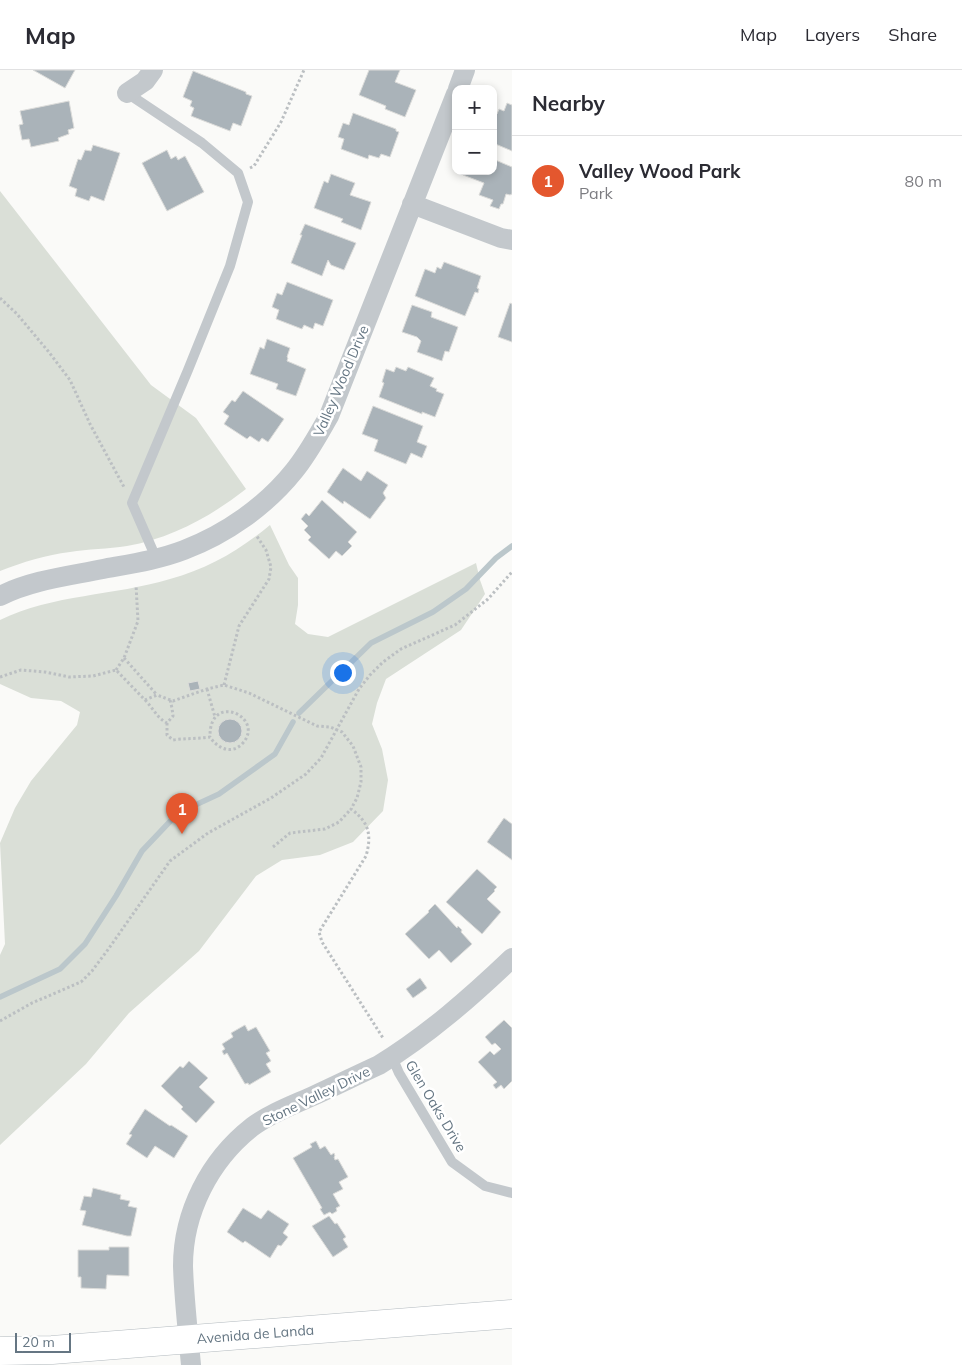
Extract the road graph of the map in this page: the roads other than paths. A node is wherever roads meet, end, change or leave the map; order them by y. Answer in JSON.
{"nodes":[{"id":1,"x":153,"y":70,"type":"edge"},
{"id":2,"x":465,"y":70,"type":"edge"},
{"id":3,"x":459,"y":85,"type":"edge"},
{"id":4,"x":128,"y":92,"type":"joint"},
{"id":5,"x":452,"y":104,"type":"edge"},
{"id":6,"x":412,"y":204,"type":"junction"},
{"id":7,"x":512,"y":240,"type":"edge"},
{"id":8,"x":156,"y":558,"type":"junction"},
{"id":9,"x":0,"y":596,"type":"edge"},
{"id":10,"x":512,"y":958,"type":"edge"},
{"id":11,"x":392,"y":1057,"type":"junction"},
{"id":12,"x":512,"y":1193,"type":"edge"},
{"id":13,"x":512,"y":1314,"type":"edge"},
{"id":14,"x":189,"y":1338,"type":"junction"},
{"id":15,"x":0,"y":1351,"type":"edge"},
{"id":16,"x":191,"y":1365,"type":"edge"}],
"edges":[{"from":1,"to":4,"type":"street"},
{"from":2,"to":3,"type":"street"},
{"from":4,"to":8,"type":"lane"},
{"from":5,"to":6,"type":"street","name":"Valley Wood Drive"},
{"from":6,"to":7,"type":"street"},
{"from":6,"to":8,"type":"street","name":"Valley Wood Drive"},
{"from":8,"to":9,"type":"street","name":"Valley Wood Drive"},
{"from":10,"to":11,"type":"street","name":"Stone Valley Drive"},
{"from":11,"to":12,"type":"lane","name":"Glen Oaks Drive"},
{"from":11,"to":14,"type":"street","name":"Stone Valley Drive"},
{"from":13,"to":14,"type":"street","name":"Avenida de Landa"},
{"from":14,"to":15,"type":"street","name":"Avenida de Landa"},
{"from":14,"to":16,"type":"street","name":"Stone Valley Drive"}]}
